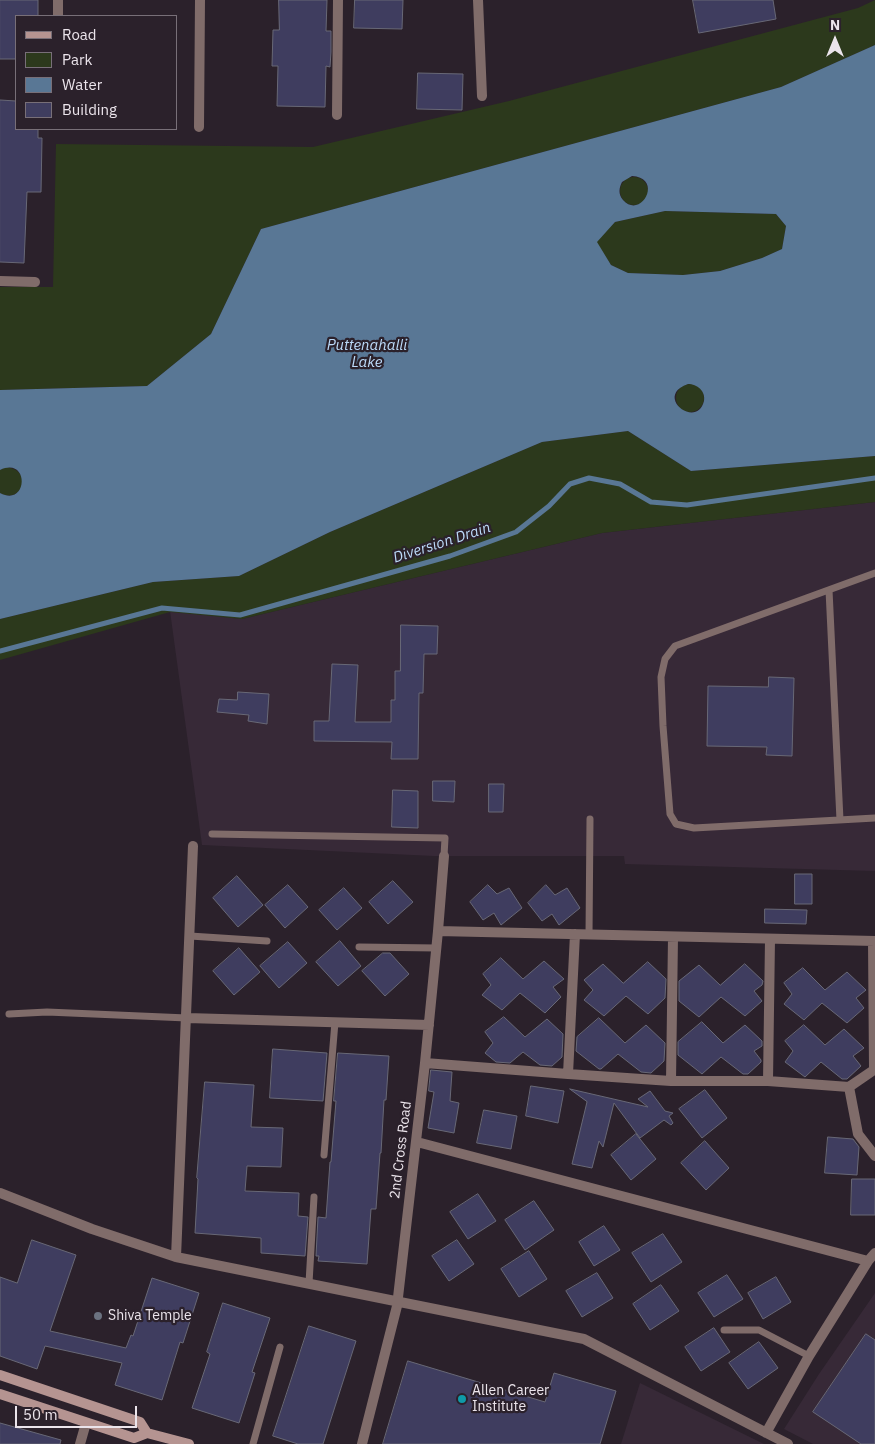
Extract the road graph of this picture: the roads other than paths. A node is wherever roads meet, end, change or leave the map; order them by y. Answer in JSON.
{"nodes":[{"id":1,"x":58,"y":0,"type":"edge"},
{"id":2,"x":200,"y":0,"type":"edge"},
{"id":3,"x":338,"y":0,"type":"edge"},
{"id":4,"x":478,"y":0,"type":"edge"},
{"id":5,"x":58,"y":15,"type":"edge"},
{"id":6,"x":482,"y":96,"type":"dead end"},
{"id":7,"x":337,"y":115,"type":"dead end"},
{"id":8,"x":198,"y":127,"type":"dead end"},
{"id":9,"x":0,"y":281,"type":"edge"},
{"id":10,"x":35,"y":282,"type":"dead end"},
{"id":11,"x":875,"y":573,"type":"edge"},
{"id":12,"x":829,"y":590,"type":"junction"},
{"id":13,"x":875,"y":818,"type":"edge"},
{"id":14,"x":590,"y":819,"type":"dead end"},
{"id":15,"x":840,"y":820,"type":"junction"},
{"id":16,"x":212,"y":834,"type":"dead end"},
{"id":17,"x":193,"y":846,"type":"dead end"},
{"id":18,"x":444,"y":856,"type":"joint"},
{"id":19,"x":438,"y":931,"type":"junction"},
{"id":20,"x":575,"y":934,"type":"junction"},
{"id":21,"x":589,"y":934,"type":"junction"},
{"id":22,"x":190,"y":936,"type":"junction"},
{"id":23,"x":673,"y":937,"type":"junction"},
{"id":24,"x":770,"y":939,"type":"junction"},
{"id":25,"x":267,"y":941,"type":"dead end"},
{"id":26,"x":874,"y":941,"type":"edge"},
{"id":27,"x":359,"y":946,"type":"dead end"},
{"id":28,"x":436,"y":948,"type":"junction"},
{"id":29,"x":9,"y":1014,"type":"dead end"},
{"id":30,"x":186,"y":1018,"type":"junction"},
{"id":31,"x":335,"y":1022,"type":"junction"},
{"id":32,"x":428,"y":1025,"type":"junction"},
{"id":33,"x":425,"y":1063,"type":"junction"},
{"id":34,"x":568,"y":1074,"type":"junction"},
{"id":35,"x":671,"y":1081,"type":"junction"},
{"id":36,"x":768,"y":1081,"type":"junction"},
{"id":37,"x":849,"y":1087,"type":"junction"},
{"id":38,"x":416,"y":1142,"type":"junction"},
{"id":39,"x":324,"y":1155,"type":"dead end"},
{"id":40,"x":875,"y":1156,"type":"edge"},
{"id":41,"x":0,"y":1192,"type":"edge"},
{"id":42,"x":314,"y":1198,"type":"dead end"},
{"id":43,"x":176,"y":1257,"type":"junction"},
{"id":44,"x":872,"y":1257,"type":"edge"},
{"id":45,"x":309,"y":1283,"type":"junction"},
{"id":46,"x":397,"y":1301,"type":"junction"},
{"id":47,"x":724,"y":1330,"type":"dead end"},
{"id":48,"x":280,"y":1347,"type":"dead end"},
{"id":49,"x":809,"y":1356,"type":"junction"},
{"id":50,"x":0,"y":1375,"type":"edge"},
{"id":51,"x":0,"y":1394,"type":"edge"},
{"id":52,"x":86,"y":1423,"type":"junction"},
{"id":53,"x":147,"y":1433,"type":"junction"},
{"id":54,"x":766,"y":1433,"type":"junction"},
{"id":55,"x":80,"y":1444,"type":"edge"},
{"id":56,"x":189,"y":1444,"type":"edge"},
{"id":57,"x":253,"y":1444,"type":"edge"},
{"id":58,"x":362,"y":1444,"type":"edge"},
{"id":59,"x":788,"y":1444,"type":"edge"}],
"edges":[{"from":1,"to":5,"type":"street"},
{"from":2,"to":8,"type":"street"},
{"from":3,"to":7,"type":"street"},
{"from":4,"to":6,"type":"street"},
{"from":9,"to":10,"type":"street"},
{"from":11,"to":12,"type":"lane"},
{"from":12,"to":15,"type":"lane"},
{"from":12,"to":15,"type":"lane"},
{"from":13,"to":15,"type":"lane"},
{"from":14,"to":21,"type":"lane"},
{"from":16,"to":18,"type":"lane"},
{"from":17,"to":22,"type":"street"},
{"from":18,"to":19,"type":"street","name":"2nd Cross Road"},
{"from":19,"to":20,"type":"street"},
{"from":19,"to":28,"type":"street","name":"2nd Cross Road"},
{"from":20,"to":21,"type":"street"},
{"from":20,"to":34,"type":"street"},
{"from":21,"to":23,"type":"street"},
{"from":22,"to":25,"type":"lane"},
{"from":22,"to":30,"type":"street"},
{"from":23,"to":24,"type":"street"},
{"from":23,"to":35,"type":"street"},
{"from":24,"to":26,"type":"street"},
{"from":24,"to":36,"type":"street"},
{"from":26,"to":37,"type":"street"},
{"from":27,"to":28,"type":"lane"},
{"from":28,"to":32,"type":"street","name":"2nd Cross Road"},
{"from":29,"to":30,"type":"lane"},
{"from":30,"to":31,"type":"street"},
{"from":30,"to":43,"type":"street"},
{"from":31,"to":32,"type":"street"},
{"from":31,"to":39,"type":"lane"},
{"from":32,"to":33,"type":"street","name":"2nd Cross Road"},
{"from":33,"to":34,"type":"street"},
{"from":33,"to":38,"type":"street","name":"2nd Cross Road"},
{"from":34,"to":35,"type":"street"},
{"from":35,"to":36,"type":"street"},
{"from":36,"to":37,"type":"street"},
{"from":37,"to":40,"type":"street"},
{"from":38,"to":44,"type":"street"},
{"from":38,"to":46,"type":"street","name":"2nd Cross Road"},
{"from":41,"to":43,"type":"street"},
{"from":42,"to":45,"type":"lane"},
{"from":43,"to":45,"type":"street"},
{"from":44,"to":49,"type":"street"},
{"from":45,"to":46,"type":"street"},
{"from":46,"to":54,"type":"street"},
{"from":46,"to":58,"type":"street","name":"2nd Cross Road"},
{"from":47,"to":49,"type":"lane"},
{"from":48,"to":57,"type":"lane"},
{"from":49,"to":54,"type":"street"},
{"from":50,"to":53,"type":"street"},
{"from":51,"to":52,"type":"street"},
{"from":52,"to":53,"type":"street"},
{"from":52,"to":55,"type":"street"},
{"from":53,"to":56,"type":"street"},
{"from":54,"to":59,"type":"street"}]}
